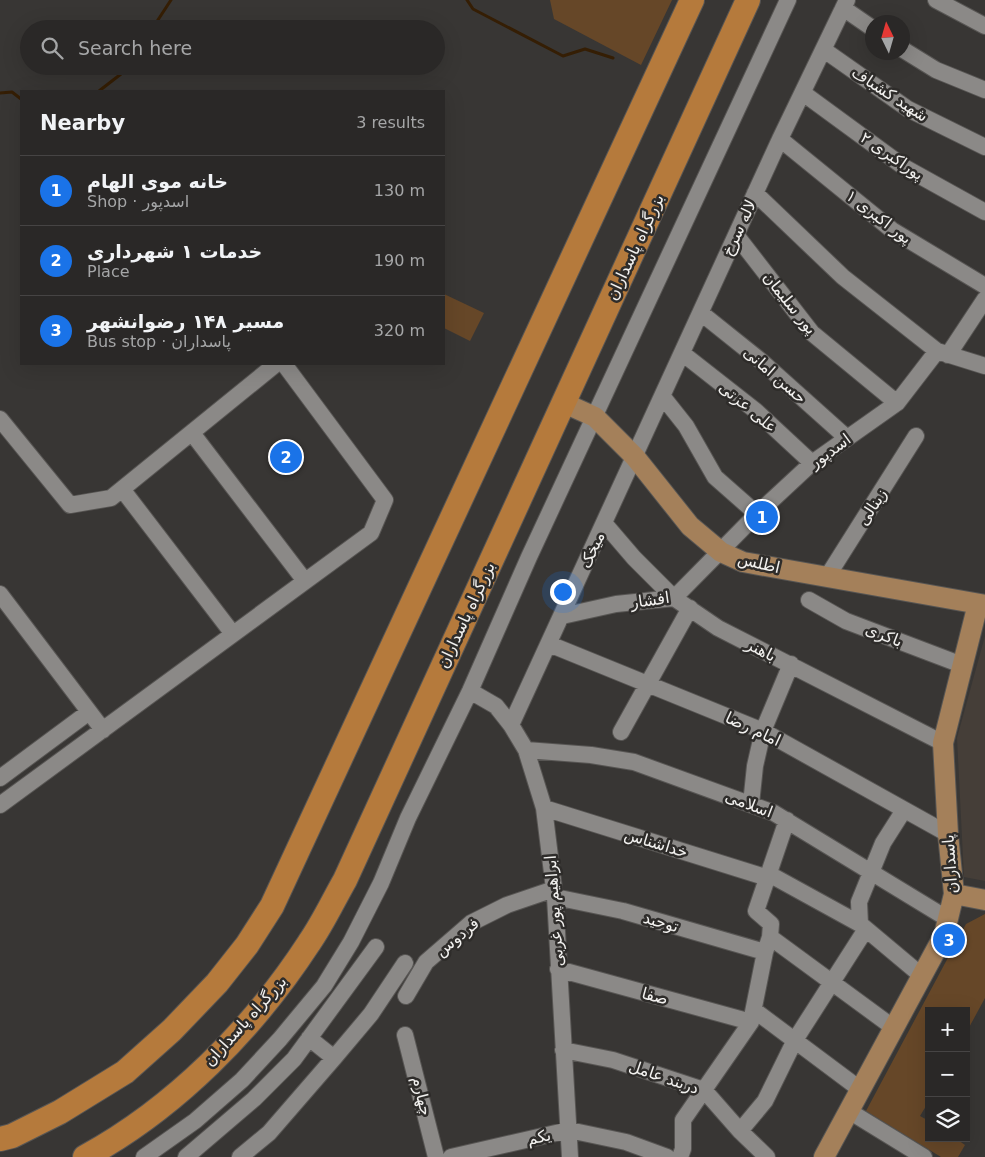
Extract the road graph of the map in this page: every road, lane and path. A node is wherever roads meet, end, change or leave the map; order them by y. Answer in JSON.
{"nodes":[{"id":1,"x":692,"y":0,"type":"edge"},
{"id":2,"x":748,"y":0,"type":"edge"},
{"id":3,"x":788,"y":0,"type":"edge"},
{"id":4,"x":936,"y":0,"type":"edge"},
{"id":5,"x":845,"y":4,"type":"edge"},
{"id":6,"x":865,"y":22,"type":"edge"},
{"id":7,"x":985,"y":26,"type":"edge"},
{"id":8,"x":824,"y":50,"type":"junction"},
{"id":9,"x":910,"y":54,"type":"edge"},
{"id":10,"x":985,"y":90,"type":"edge"},
{"id":11,"x":803,"y":93,"type":"junction"},
{"id":12,"x":780,"y":139,"type":"junction"},
{"id":13,"x":985,"y":147,"type":"edge"},
{"id":14,"x":755,"y":193,"type":"junction"},
{"id":15,"x":985,"y":212,"type":"edge"},
{"id":16,"x":736,"y":235,"type":"junction"},
{"id":17,"x":985,"y":286,"type":"edge"},
{"id":18,"x":985,"y":299,"type":"edge"},
{"id":19,"x":700,"y":314,"type":"junction"},
{"id":20,"x":682,"y":353,"type":"junction"},
{"id":21,"x":942,"y":353,"type":"junction"},
{"id":22,"x":275,"y":365,"type":"edge"},
{"id":23,"x":285,"y":365,"type":"edge"},
{"id":24,"x":985,"y":366,"type":"edge"},
{"id":25,"x":663,"y":397,"type":"junction"},
{"id":26,"x":564,"y":403,"type":"junction"},
{"id":27,"x":897,"y":403,"type":"junction"},
{"id":28,"x":595,"y":417,"type":"junction"},
{"id":29,"x":0,"y":419,"type":"edge"},
{"id":30,"x":192,"y":433,"type":"junction"},
{"id":31,"x":916,"y":436,"type":"dead end"},
{"id":32,"x":847,"y":438,"type":"junction"},
{"id":33,"x":635,"y":457,"type":"junction"},
{"id":34,"x":812,"y":463,"type":"junction"},
{"id":35,"x":122,"y":489,"type":"junction"},
{"id":36,"x":757,"y":514,"type":"junction"},
{"id":37,"x":604,"y":522,"type":"junction"},
{"id":38,"x":720,"y":552,"type":"junction"},
{"id":39,"x":827,"y":577,"type":"junction"},
{"id":40,"x":304,"y":581,"type":"junction"},
{"id":41,"x":0,"y":594,"type":"edge"},
{"id":42,"x":674,"y":598,"type":"junction"},
{"id":43,"x":808,"y":600,"type":"dead end"},
{"id":44,"x":981,"y":604,"type":"edge"},
{"id":45,"x":690,"y":608,"type":"junction"},
{"id":46,"x":562,"y":616,"type":"junction"},
{"id":47,"x":233,"y":634,"type":"junction"},
{"id":48,"x":549,"y":644,"type":"junction"},
{"id":49,"x":790,"y":664,"type":"junction"},
{"id":50,"x":962,"y":665,"type":"junction"},
{"id":51,"x":647,"y":684,"type":"junction"},
{"id":52,"x":470,"y":691,"type":"junction"},
{"id":53,"x":89,"y":712,"type":"junction"},
{"id":54,"x":512,"y":725,"type":"junction"},
{"id":55,"x":103,"y":730,"type":"junction"},
{"id":56,"x":763,"y":731,"type":"junction"},
{"id":57,"x":621,"y":732,"type":"dead end"},
{"id":58,"x":943,"y":743,"type":"junction"},
{"id":59,"x":526,"y":750,"type":"junction"},
{"id":60,"x":0,"y":778,"type":"edge"},
{"id":61,"x":751,"y":804,"type":"junction"},
{"id":62,"x":0,"y":805,"type":"edge"},
{"id":63,"x":544,"y":808,"type":"junction"},
{"id":64,"x":904,"y":810,"type":"junction"},
{"id":65,"x":787,"y":820,"type":"junction"},
{"id":66,"x":948,"y":834,"type":"junction"},
{"id":67,"x":872,"y":871,"type":"junction"},
{"id":68,"x":768,"y":876,"type":"junction"},
{"id":69,"x":554,"y":893,"type":"junction"},
{"id":70,"x":954,"y":894,"type":"junction"},
{"id":71,"x":985,"y":900,"type":"edge"},
{"id":72,"x":948,"y":919,"type":"junction"},
{"id":73,"x":863,"y":926,"type":"junction"},
{"id":74,"x":768,"y":944,"type":"junction"},
{"id":75,"x":376,"y":947,"type":"dead end"},
{"id":76,"x":405,"y":964,"type":"dead end"},
{"id":77,"x":558,"y":969,"type":"junction"},
{"id":78,"x":922,"y":976,"type":"junction"},
{"id":79,"x":832,"y":982,"type":"junction"},
{"id":80,"x":406,"y":996,"type":"dead end"},
{"id":81,"x":752,"y":1016,"type":"junction"},
{"id":82,"x":894,"y":1028,"type":"junction"},
{"id":83,"x":406,"y":1035,"type":"dead end"},
{"id":84,"x":309,"y":1038,"type":"junction"},
{"id":85,"x":795,"y":1040,"type":"junction"},
{"id":86,"x":563,"y":1050,"type":"junction"},
{"id":87,"x":334,"y":1058,"type":"junction"},
{"id":88,"x":704,"y":1090,"type":"junction"},
{"id":89,"x":861,"y":1090,"type":"junction"},
{"id":90,"x":849,"y":1111,"type":"junction"},
{"id":91,"x":30,"y":1127,"type":"junction"},
{"id":92,"x":569,"y":1130,"type":"junction"},
{"id":93,"x":740,"y":1131,"type":"junction"},
{"id":94,"x":0,"y":1139,"type":"edge"},
{"id":95,"x":0,"y":1145,"type":"edge"},
{"id":96,"x":85,"y":1157,"type":"edge"},
{"id":97,"x":144,"y":1157,"type":"edge"},
{"id":98,"x":186,"y":1157,"type":"edge"},
{"id":99,"x":240,"y":1157,"type":"edge"},
{"id":100,"x":436,"y":1157,"type":"edge"},
{"id":101,"x":451,"y":1157,"type":"edge"},
{"id":102,"x":570,"y":1157,"type":"edge"},
{"id":103,"x":667,"y":1157,"type":"edge"},
{"id":104,"x":680,"y":1157,"type":"edge"},
{"id":105,"x":767,"y":1157,"type":"edge"},
{"id":106,"x":824,"y":1157,"type":"edge"},
{"id":107,"x":924,"y":1157,"type":"edge"}],
"edges":[{"from":1,"to":91,"type":"highway"},
{"from":2,"to":26,"type":"highway","name":"بزرگراه پاسداران"},
{"from":3,"to":28,"type":"street"},
{"from":4,"to":7,"type":"street"},
{"from":5,"to":6,"type":"street"},
{"from":5,"to":8,"type":"street","name":"لاله سرخ"},
{"from":8,"to":11,"type":"street","name":"لاله سرخ"},
{"from":8,"to":13,"type":"street","name":"شهید کشباف"},
{"from":9,"to":10,"type":"street"},
{"from":11,"to":12,"type":"street","name":"لاله سرخ"},
{"from":11,"to":15,"type":"street","name":"پوراکبری ۲"},
{"from":12,"to":14,"type":"street","name":"لاله سرخ"},
{"from":12,"to":17,"type":"street","name":"پور اکبری ۱"},
{"from":14,"to":16,"type":"street","name":"لاله سرخ"},
{"from":14,"to":21,"type":"street"},
{"from":16,"to":19,"type":"street","name":"لاله سرخ"},
{"from":16,"to":27,"type":"street","name":"پور سلیمان"},
{"from":18,"to":21,"type":"street","name":"اسدپور"},
{"from":19,"to":20,"type":"street","name":"لاله سرخ"},
{"from":19,"to":32,"type":"street","name":"حسن امانی"},
{"from":20,"to":25,"type":"street","name":"لاله سرخ"},
{"from":20,"to":34,"type":"street","name":"علی عزتی"},
{"from":21,"to":24,"type":"street"},
{"from":21,"to":27,"type":"street","name":"اسدپور"},
{"from":22,"to":30,"type":"street"},
{"from":23,"to":40,"type":"street"},
{"from":25,"to":33,"type":"street","name":"لاله سرخ"},
{"from":25,"to":36,"type":"street"},
{"from":26,"to":28,"type":"main road","name":"اطلس"},
{"from":26,"to":96,"type":"highway","name":"بزرگراه پاسداران"},
{"from":27,"to":32,"type":"street","name":"اسدپور"},
{"from":28,"to":33,"type":"main road","name":"اطلس"},
{"from":28,"to":52,"type":"street"},
{"from":29,"to":35,"type":"street"},
{"from":30,"to":35,"type":"street"},
{"from":30,"to":40,"type":"street"},
{"from":31,"to":39,"type":"street","name":"زینالی"},
{"from":32,"to":34,"type":"street","name":"اسدپور"},
{"from":33,"to":37,"type":"street","name":"میخک"},
{"from":33,"to":38,"type":"main road","name":"اطلس"},
{"from":34,"to":36,"type":"street","name":"اسدپور"},
{"from":35,"to":47,"type":"street"},
{"from":36,"to":38,"type":"street","name":"اسدپور"},
{"from":37,"to":42,"type":"street","name":"باهنر"},
{"from":37,"to":46,"type":"street","name":"میخک"},
{"from":38,"to":39,"type":"main road","name":"اطلس"},
{"from":38,"to":42,"type":"street","name":"افشار"},
{"from":39,"to":44,"type":"main road","name":"اطلس"},
{"from":40,"to":47,"type":"street"},
{"from":41,"to":53,"type":"street"},
{"from":42,"to":45,"type":"street","name":"باهنر"},
{"from":42,"to":46,"type":"street","name":"افشار"},
{"from":43,"to":50,"type":"street","name":"باکری"},
{"from":44,"to":50,"type":"main road","name":"پاسداران"},
{"from":45,"to":49,"type":"street","name":"باهنر"},
{"from":45,"to":51,"type":"street"},
{"from":46,"to":48,"type":"street","name":"میخک"},
{"from":47,"to":55,"type":"street"},
{"from":48,"to":51,"type":"street","name":"امام رضا"},
{"from":48,"to":54,"type":"street","name":"میخک"},
{"from":49,"to":56,"type":"street"},
{"from":49,"to":58,"type":"street","name":"باهنر"},
{"from":50,"to":58,"type":"main road","name":"پاسداران"},
{"from":51,"to":56,"type":"street","name":"امام رضا"},
{"from":51,"to":57,"type":"street"},
{"from":52,"to":54,"type":"street","name":"ابراهیم پور غربی"},
{"from":52,"to":97,"type":"street"},
{"from":53,"to":55,"type":"street"},
{"from":53,"to":60,"type":"street"},
{"from":54,"to":59,"type":"street","name":"ابراهیم پور غربی"},
{"from":55,"to":62,"type":"street"},
{"from":56,"to":61,"type":"street"},
{"from":56,"to":64,"type":"street","name":"امام رضا"},
{"from":58,"to":66,"type":"main road","name":"پاسداران"},
{"from":59,"to":61,"type":"street","name":"اسلامی"},
{"from":59,"to":63,"type":"street","name":"ابراهیم پور غربی"},
{"from":61,"to":65,"type":"street","name":"اسلامی"},
{"from":63,"to":68,"type":"street","name":"خداشناس"},
{"from":63,"to":69,"type":"street","name":"ابراهیم پور غربی"},
{"from":64,"to":66,"type":"street","name":"امام رضا"},
{"from":64,"to":67,"type":"street"},
{"from":65,"to":67,"type":"street","name":"اسلامی"},
{"from":65,"to":68,"type":"street"},
{"from":66,"to":70,"type":"main road","name":"پاسداران"},
{"from":67,"to":72,"type":"street","name":"اسلامی"},
{"from":67,"to":73,"type":"street"},
{"from":68,"to":73,"type":"street","name":"خداشناس"},
{"from":68,"to":74,"type":"street"},
{"from":69,"to":74,"type":"street","name":"توحید"},
{"from":69,"to":77,"type":"street","name":"ابراهیم پور غربی"},
{"from":69,"to":80,"type":"street","name":"فردوس"},
{"from":70,"to":71,"type":"main road"},
{"from":70,"to":72,"type":"main road","name":"پاسداران"},
{"from":72,"to":78,"type":"main road","name":"پاسداران"},
{"from":73,"to":78,"type":"street","name":"خداشناس"},
{"from":73,"to":79,"type":"street"},
{"from":74,"to":79,"type":"street","name":"توحید"},
{"from":74,"to":81,"type":"street"},
{"from":75,"to":84,"type":"street"},
{"from":76,"to":87,"type":"street"},
{"from":77,"to":81,"type":"street","name":"صفا"},
{"from":77,"to":86,"type":"street","name":"ابراهیم پور غربی"},
{"from":78,"to":82,"type":"main road","name":"پاسداران"},
{"from":79,"to":82,"type":"street","name":"توحید"},
{"from":79,"to":85,"type":"street"},
{"from":81,"to":85,"type":"street","name":"صفا"},
{"from":81,"to":88,"type":"street"},
{"from":82,"to":89,"type":"main road","name":"پاسداران"},
{"from":83,"to":100,"type":"street","name":"چهارم"},
{"from":84,"to":87,"type":"street"},
{"from":84,"to":98,"type":"street"},
{"from":85,"to":89,"type":"street","name":"صفا"},
{"from":85,"to":93,"type":"street"},
{"from":86,"to":88,"type":"street","name":"دربند عامل"},
{"from":86,"to":92,"type":"street","name":"ابراهیم پور غربی"},
{"from":87,"to":99,"type":"street"},
{"from":88,"to":93,"type":"street","name":"دربند عامل"},
{"from":88,"to":104,"type":"street"},
{"from":89,"to":90,"type":"main road","name":"پاسداران"},
{"from":90,"to":106,"type":"main road","name":"پاسداران"},
{"from":90,"to":107,"type":"street"},
{"from":91,"to":94,"type":"highway"},
{"from":91,"to":95,"type":"highway"},
{"from":92,"to":101,"type":"street","name":"یکم"},
{"from":92,"to":102,"type":"street","name":"ابراهیم پور غربی"},
{"from":92,"to":103,"type":"street"},
{"from":93,"to":105,"type":"street","name":"دربند عامل"}]}
